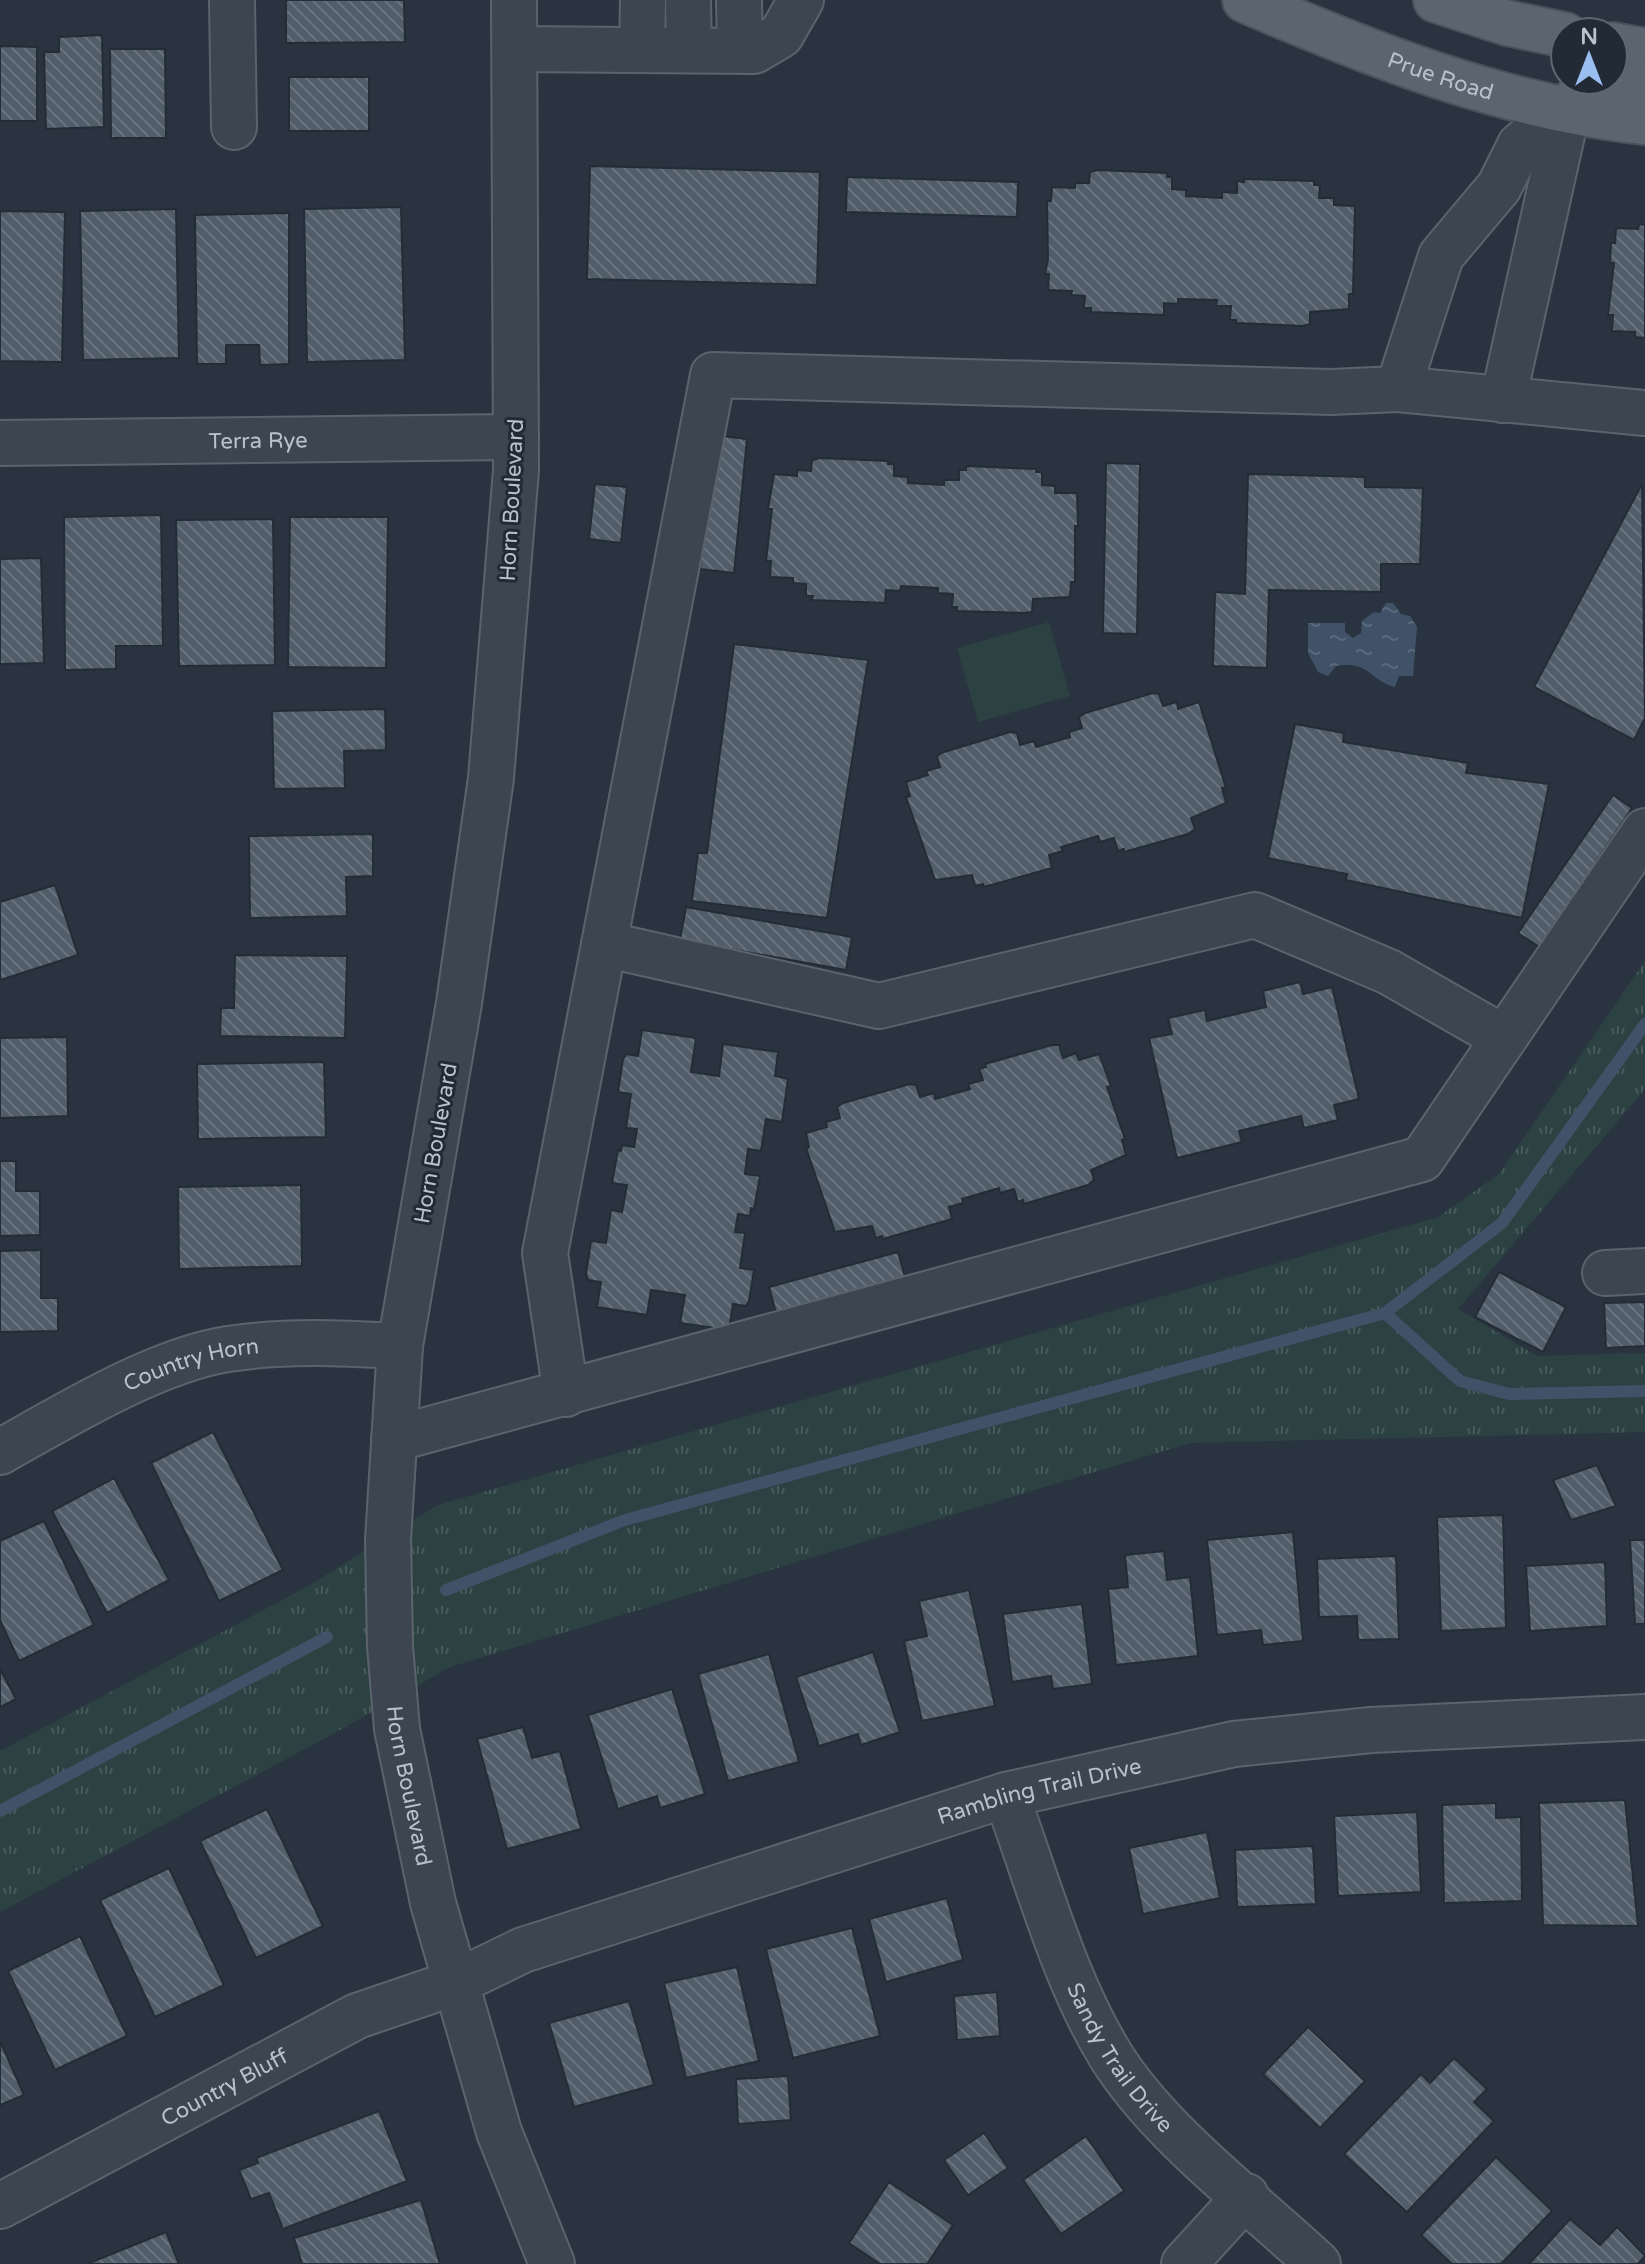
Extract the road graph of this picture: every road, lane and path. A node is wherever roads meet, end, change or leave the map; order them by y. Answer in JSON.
{"nodes":[{"id":1,"x":232,"y":0,"type":"edge"},
{"id":2,"x":514,"y":0,"type":"edge"},
{"id":3,"x":616,"y":0,"type":"edge"},
{"id":4,"x":643,"y":0,"type":"edge"},
{"id":5,"x":688,"y":0,"type":"edge"},
{"id":6,"x":739,"y":0,"type":"edge"},
{"id":7,"x":801,"y":0,"type":"edge"},
{"id":8,"x":1245,"y":0,"type":"edge"},
{"id":9,"x":1436,"y":0,"type":"edge"},
{"id":10,"x":1549,"y":32,"type":"edge"},
{"id":11,"x":515,"y":49,"type":"junction"},
{"id":12,"x":629,"y":50,"type":"junction"},
{"id":13,"x":689,"y":50,"type":"junction"},
{"id":14,"x":740,"y":50,"type":"junction"},
{"id":15,"x":1645,"y":83,"type":"edge"},
{"id":16,"x":1568,"y":108,"type":"junction"},
{"id":17,"x":1645,"y":122,"type":"edge"},
{"id":18,"x":234,"y":127,"type":"dead end"},
{"id":19,"x":1398,"y":389,"type":"junction"},
{"id":20,"x":1503,"y":400,"type":"junction"},
{"id":21,"x":1645,"y":413,"type":"edge"},
{"id":22,"x":516,"y":437,"type":"junction"},
{"id":23,"x":0,"y":443,"type":"edge"},
{"id":24,"x":1645,"y":831,"type":"edge"},
{"id":25,"x":604,"y":944,"type":"junction"},
{"id":26,"x":1504,"y":1038,"type":"junction"},
{"id":27,"x":400,"y":1346,"type":"junction"},
{"id":28,"x":566,"y":1394,"type":"junction"},
{"id":29,"x":394,"y":1439,"type":"junction"},
{"id":30,"x":0,"y":1452,"type":"edge"},
{"id":31,"x":1645,"y":1717,"type":"edge"},
{"id":32,"x":1006,"y":1795,"type":"junction"},
{"id":33,"x":457,"y":1982,"type":"junction"},
{"id":34,"x":1246,"y":2196,"type":"junction"},
{"id":35,"x":0,"y":2206,"type":"edge"},
{"id":36,"x":552,"y":2264,"type":"edge"},
{"id":37,"x":1184,"y":2264,"type":"edge"},
{"id":38,"x":1318,"y":2264,"type":"edge"}],
"edges":[{"from":1,"to":18,"type":"street"},
{"from":2,"to":11,"type":"street","name":"Horn Boulevard"},
{"from":3,"to":12,"type":"street"},
{"from":4,"to":12,"type":"street"},
{"from":5,"to":13,"type":"street"},
{"from":6,"to":14,"type":"street"},
{"from":7,"to":14,"type":"street"},
{"from":8,"to":16,"type":"main road","name":"Prue Road"},
{"from":9,"to":10,"type":"main road"},
{"from":11,"to":12,"type":"street"},
{"from":11,"to":22,"type":"street","name":"Horn Boulevard"},
{"from":12,"to":13,"type":"street"},
{"from":13,"to":14,"type":"street"},
{"from":15,"to":16,"type":"main road"},
{"from":16,"to":17,"type":"main road","name":"Prue Road"},
{"from":16,"to":19,"type":"street"},
{"from":16,"to":20,"type":"street"},
{"from":19,"to":20,"type":"street"},
{"from":19,"to":25,"type":"street"},
{"from":20,"to":21,"type":"street"},
{"from":22,"to":23,"type":"street","name":"Terra Rye"},
{"from":22,"to":27,"type":"street","name":"Horn Boulevard"},
{"from":24,"to":26,"type":"street"},
{"from":25,"to":26,"type":"street"},
{"from":25,"to":28,"type":"street"},
{"from":26,"to":28,"type":"street"},
{"from":27,"to":29,"type":"street","name":"Horn Boulevard"},
{"from":27,"to":30,"type":"street","name":"Country Horn"},
{"from":28,"to":29,"type":"street"},
{"from":29,"to":33,"type":"street","name":"Horn Boulevard"},
{"from":31,"to":32,"type":"street","name":"Rambling Trail Drive"},
{"from":32,"to":33,"type":"street","name":"Rambling Trail Drive"},
{"from":32,"to":34,"type":"street","name":"Sandy Trail Drive"},
{"from":33,"to":35,"type":"street","name":"Country Bluff"},
{"from":33,"to":36,"type":"street","name":"Horn Boulevard"},
{"from":34,"to":37,"type":"street"},
{"from":34,"to":38,"type":"street","name":"Sandy Trail Drive"}]}
